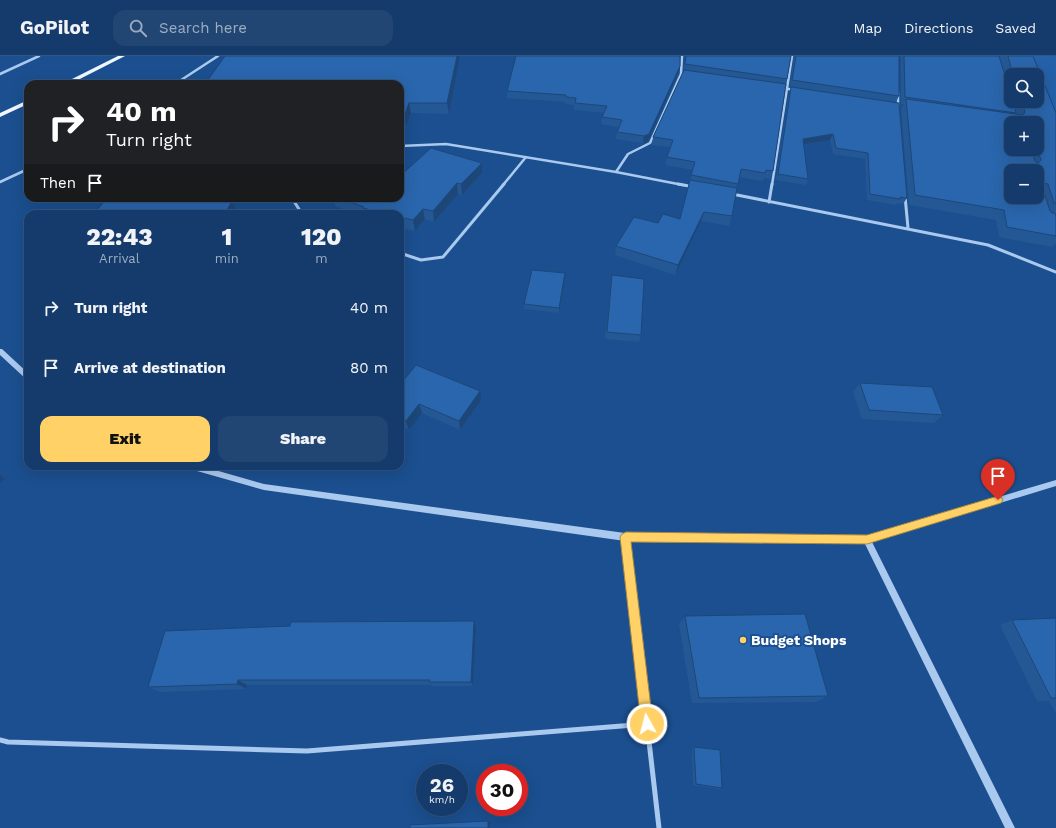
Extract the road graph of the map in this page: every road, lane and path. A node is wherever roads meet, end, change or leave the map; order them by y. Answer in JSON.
{"nodes":[{"id":1,"x":39,"y":56,"type":"edge"},
{"id":2,"x":122,"y":56,"type":"edge"},
{"id":3,"x":218,"y":56,"type":"edge"},
{"id":4,"x":682,"y":56,"type":"edge"},
{"id":5,"x":792,"y":56,"type":"edge"},
{"id":6,"x":0,"y":74,"type":"edge"},
{"id":7,"x":73,"y":80,"type":"edge"},
{"id":8,"x":181,"y":80,"type":"edge"},
{"id":9,"x":779,"y":88,"type":"edge"},
{"id":10,"x":787,"y":89,"type":"junction"},
{"id":11,"x":802,"y":91,"type":"edge"},
{"id":12,"x":898,"y":91,"type":"edge"},
{"id":13,"x":24,"y":104,"type":"edge"},
{"id":14,"x":890,"y":104,"type":"edge"},
{"id":15,"x":898,"y":105,"type":"junction"},
{"id":16,"x":905,"y":106,"type":"edge"},
{"id":17,"x":898,"y":113,"type":"edge"},
{"id":18,"x":0,"y":115,"type":"edge"},
{"id":19,"x":404,"y":146,"type":"edge"},
{"id":20,"x":526,"y":157,"type":"junction"},
{"id":21,"x":24,"y":171,"type":"edge"},
{"id":22,"x":616,"y":172,"type":"junction"},
{"id":23,"x":0,"y":182,"type":"edge"},
{"id":24,"x":700,"y":188,"type":"edge"},
{"id":25,"x":905,"y":190,"type":"edge"},
{"id":26,"x":731,"y":194,"type":"edge"},
{"id":27,"x":769,"y":202,"type":"junction"},
{"id":28,"x":908,"y":228,"type":"junction"},
{"id":29,"x":404,"y":254,"type":"edge"},
{"id":30,"x":1056,"y":272,"type":"edge"},
{"id":31,"x":0,"y":351,"type":"edge"},
{"id":32,"x":24,"y":373,"type":"edge"},
{"id":33,"x":204,"y":470,"type":"edge"},
{"id":34,"x":1056,"y":482,"type":"edge"},
{"id":35,"x":626,"y":537,"type":"junction"},
{"id":36,"x":867,"y":540,"type":"junction"},
{"id":37,"x":647,"y":724,"type":"junction"},
{"id":38,"x":0,"y":740,"type":"edge"},
{"id":39,"x":659,"y":828,"type":"edge"},
{"id":40,"x":1010,"y":828,"type":"edge"}],
"edges":[{"from":1,"to":6,"type":"street"},
{"from":2,"to":7,"type":"main road"},
{"from":3,"to":8,"type":"street"},
{"from":4,"to":22,"type":"street"},
{"from":5,"to":10,"type":"street"},
{"from":9,"to":10,"type":"street"},
{"from":10,"to":11,"type":"street"},
{"from":10,"to":27,"type":"street"},
{"from":12,"to":15,"type":"street"},
{"from":13,"to":18,"type":"main road"},
{"from":14,"to":15,"type":"street"},
{"from":15,"to":16,"type":"street"},
{"from":15,"to":17,"type":"street"},
{"from":19,"to":20,"type":"street"},
{"from":20,"to":22,"type":"street"},
{"from":20,"to":29,"type":"street"},
{"from":21,"to":23,"type":"street"},
{"from":22,"to":24,"type":"street"},
{"from":25,"to":28,"type":"street"},
{"from":26,"to":27,"type":"street"},
{"from":27,"to":28,"type":"street"},
{"from":28,"to":30,"type":"street"},
{"from":31,"to":32,"type":"street"},
{"from":33,"to":35,"type":"street"},
{"from":34,"to":36,"type":"street"},
{"from":35,"to":36,"type":"street"},
{"from":35,"to":37,"type":"street"},
{"from":36,"to":40,"type":"street"},
{"from":37,"to":38,"type":"street"},
{"from":37,"to":39,"type":"street"}]}
